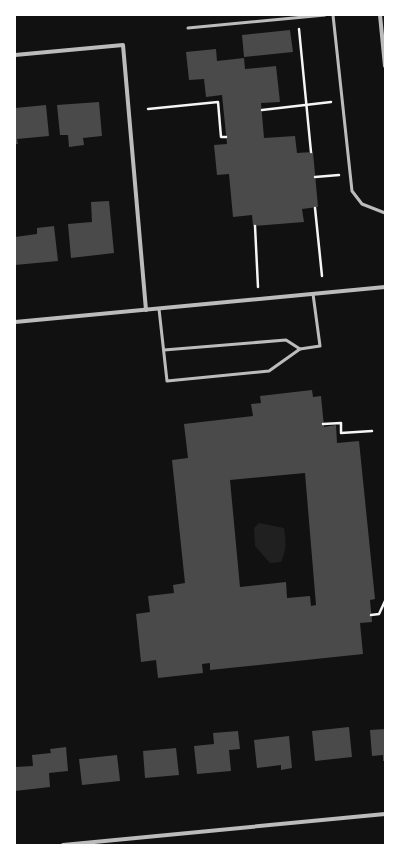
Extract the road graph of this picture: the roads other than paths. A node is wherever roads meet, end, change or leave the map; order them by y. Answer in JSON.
{"nodes":[{"id":1,"x":325,"y":15,"type":"edge"},
{"id":2,"x":333,"y":15,"type":"edge"},
{"id":3,"x":380,"y":15,"type":"edge"},
{"id":4,"x":383,"y":23,"type":"edge"},
{"id":5,"x":188,"y":28,"type":"dead end"},
{"id":6,"x":15,"y":55,"type":"edge"},
{"id":7,"x":385,"y":66,"type":"edge"},
{"id":8,"x":385,"y":213,"type":"edge"},
{"id":9,"x":385,"y":287,"type":"edge"},
{"id":10,"x":313,"y":294,"type":"junction"},
{"id":11,"x":159,"y":309,"type":"junction"},
{"id":12,"x":146,"y":310,"type":"junction"},
{"id":13,"x":15,"y":322,"type":"edge"},
{"id":14,"x":300,"y":349,"type":"junction"},
{"id":15,"x":164,"y":350,"type":"junction"},
{"id":16,"x":385,"y":814,"type":"edge"},
{"id":17,"x":63,"y":845,"type":"edge"}],
"edges":[{"from":1,"to":5,"type":"lane"},
{"from":2,"to":8,"type":"lane"},
{"from":3,"to":4,"type":"street"},
{"from":4,"to":7,"type":"street"},
{"from":6,"to":12,"type":"street"},
{"from":9,"to":10,"type":"street"},
{"from":10,"to":11,"type":"street"},
{"from":10,"to":14,"type":"lane"},
{"from":11,"to":12,"type":"street"},
{"from":11,"to":15,"type":"lane"},
{"from":12,"to":13,"type":"street"},
{"from":14,"to":15,"type":"lane"},
{"from":14,"to":15,"type":"lane"},
{"from":16,"to":17,"type":"street"}]}
